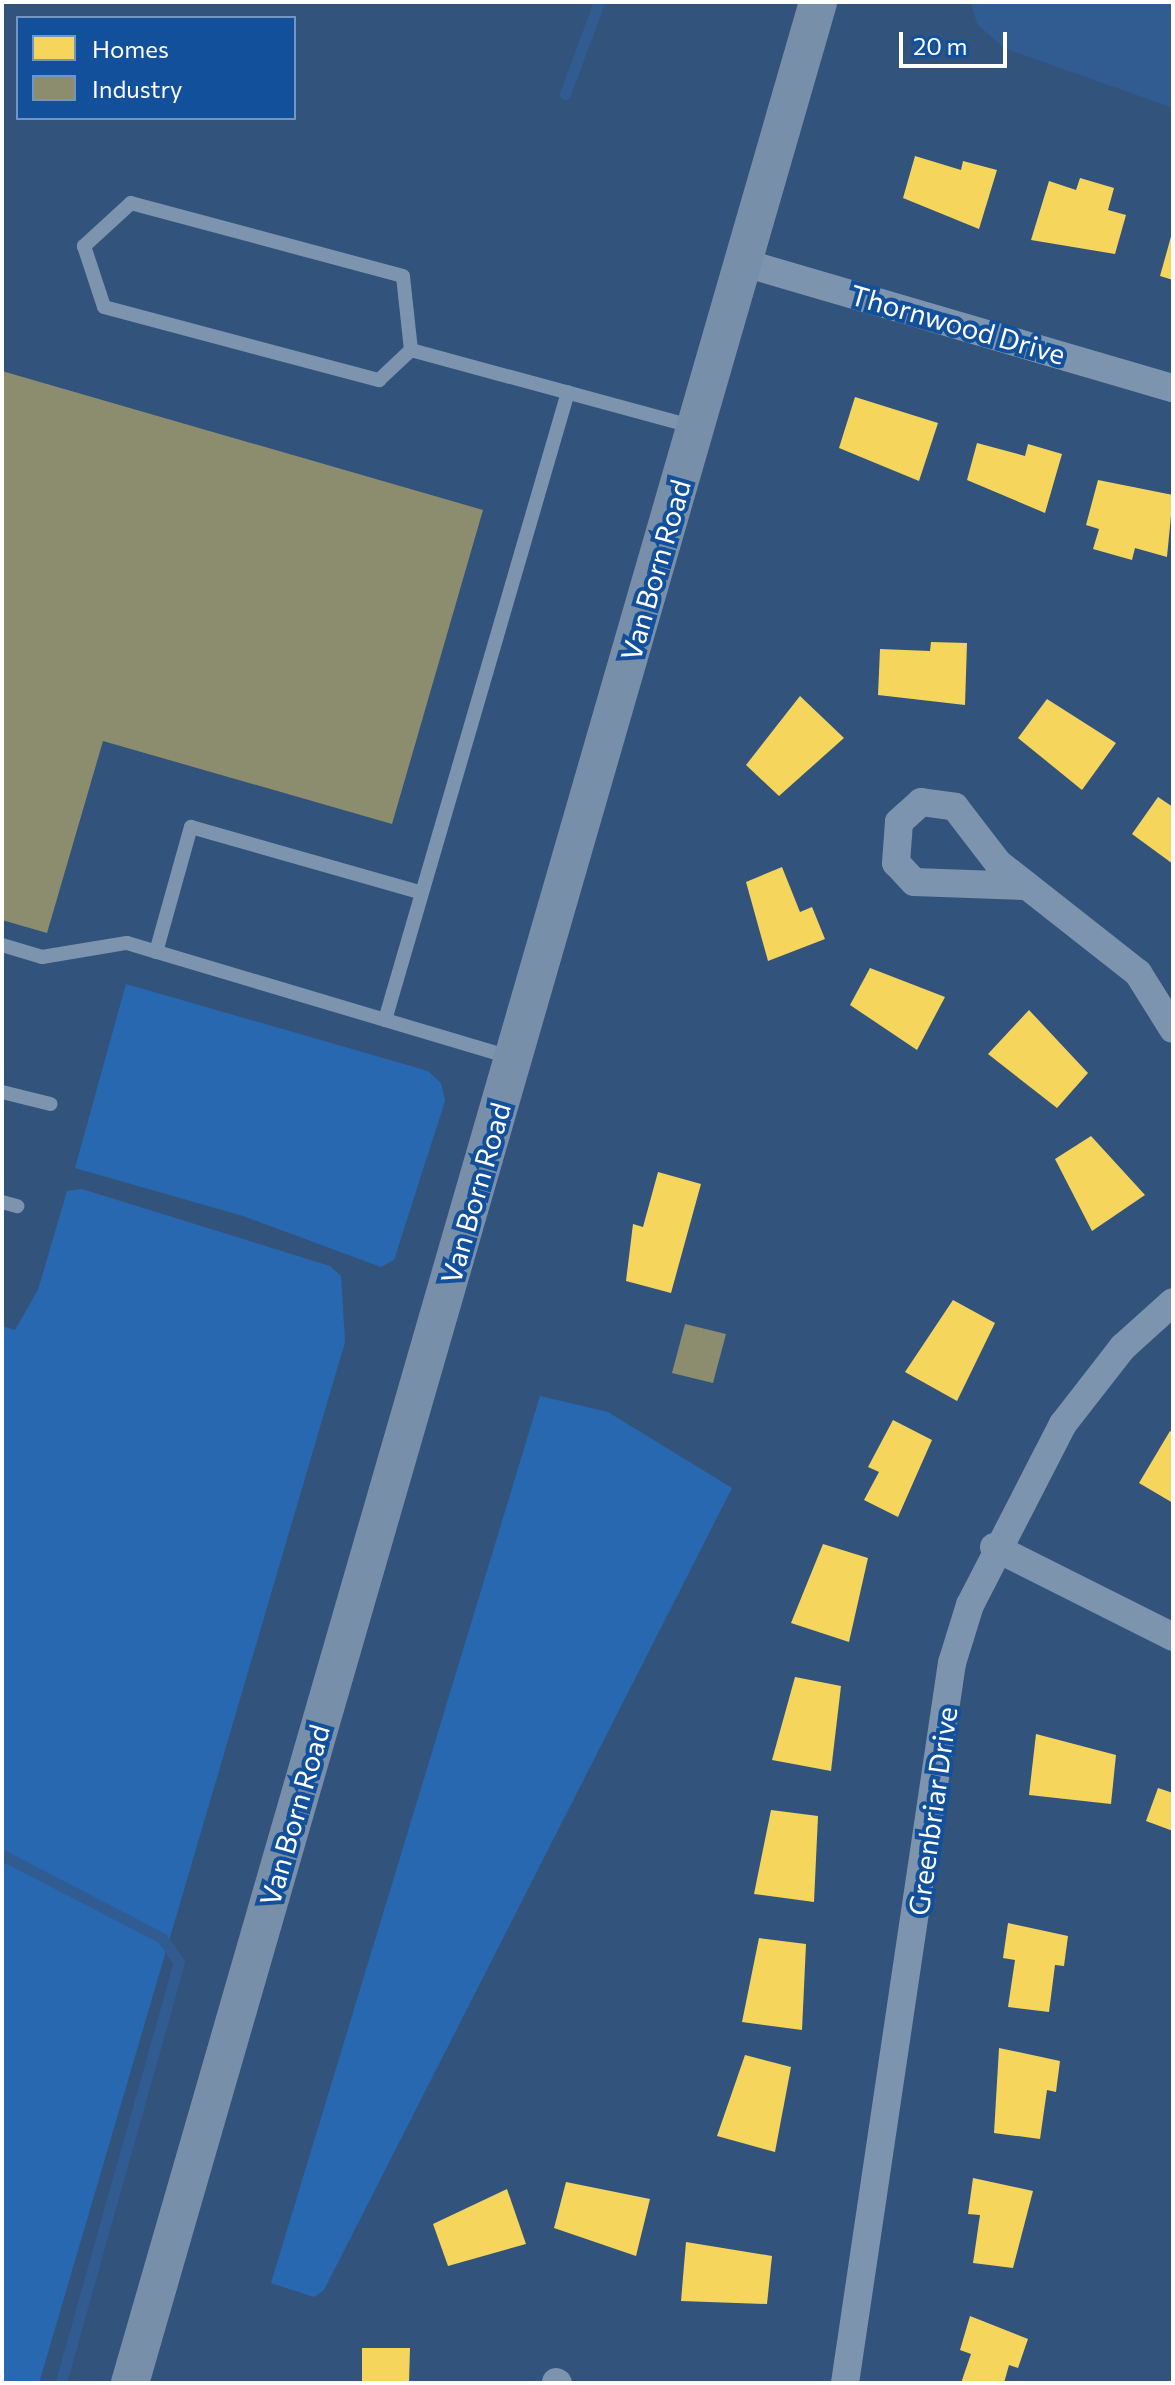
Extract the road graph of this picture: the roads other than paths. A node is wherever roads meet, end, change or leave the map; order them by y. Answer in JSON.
{"nodes":[{"id":1,"x":818,"y":2,"type":"edge"},
{"id":2,"x":741,"y":262,"type":"junction"},
{"id":3,"x":411,"y":350,"type":"junction"},
{"id":4,"x":1173,"y":388,"type":"edge"},
{"id":5,"x":568,"y":392,"type":"junction"},
{"id":6,"x":695,"y":428,"type":"junction"},
{"id":7,"x":1024,"y":886,"type":"junction"},
{"id":8,"x":422,"y":893,"type":"junction"},
{"id":9,"x":2,"y":945,"type":"edge"},
{"id":10,"x":156,"y":952,"type":"junction"},
{"id":11,"x":385,"y":1020,"type":"junction"},
{"id":12,"x":1173,"y":1029,"type":"edge"},
{"id":13,"x":514,"y":1058,"type":"junction"},
{"id":14,"x":2,"y":1092,"type":"edge"},
{"id":15,"x":51,"y":1104,"type":"dead end"},
{"id":16,"x":1173,"y":1302,"type":"edge"},
{"id":17,"x":994,"y":1547,"type":"junction"},
{"id":18,"x":1173,"y":1637,"type":"edge"},
{"id":19,"x":130,"y":2383,"type":"edge"},
{"id":20,"x":845,"y":2383,"type":"edge"}],
"edges":[{"from":1,"to":2,"type":"street","name":"Van Born Road"},
{"from":2,"to":4,"type":"street","name":"Thornwood Drive"},
{"from":2,"to":6,"type":"street","name":"Van Born Road"},
{"from":3,"to":3,"type":"lane"},
{"from":3,"to":5,"type":"lane"},
{"from":5,"to":6,"type":"lane"},
{"from":5,"to":8,"type":"lane"},
{"from":6,"to":13,"type":"street","name":"Van Born Road"},
{"from":7,"to":7,"type":"street"},
{"from":7,"to":12,"type":"street"},
{"from":8,"to":10,"type":"lane"},
{"from":8,"to":11,"type":"lane"},
{"from":9,"to":10,"type":"lane"},
{"from":10,"to":11,"type":"lane"},
{"from":11,"to":13,"type":"lane"},
{"from":13,"to":19,"type":"street","name":"Van Born Road"},
{"from":14,"to":15,"type":"lane"},
{"from":16,"to":17,"type":"street","name":"Greenbriar Drive"},
{"from":17,"to":18,"type":"street"},
{"from":17,"to":20,"type":"street","name":"Greenbriar Drive"}]}
